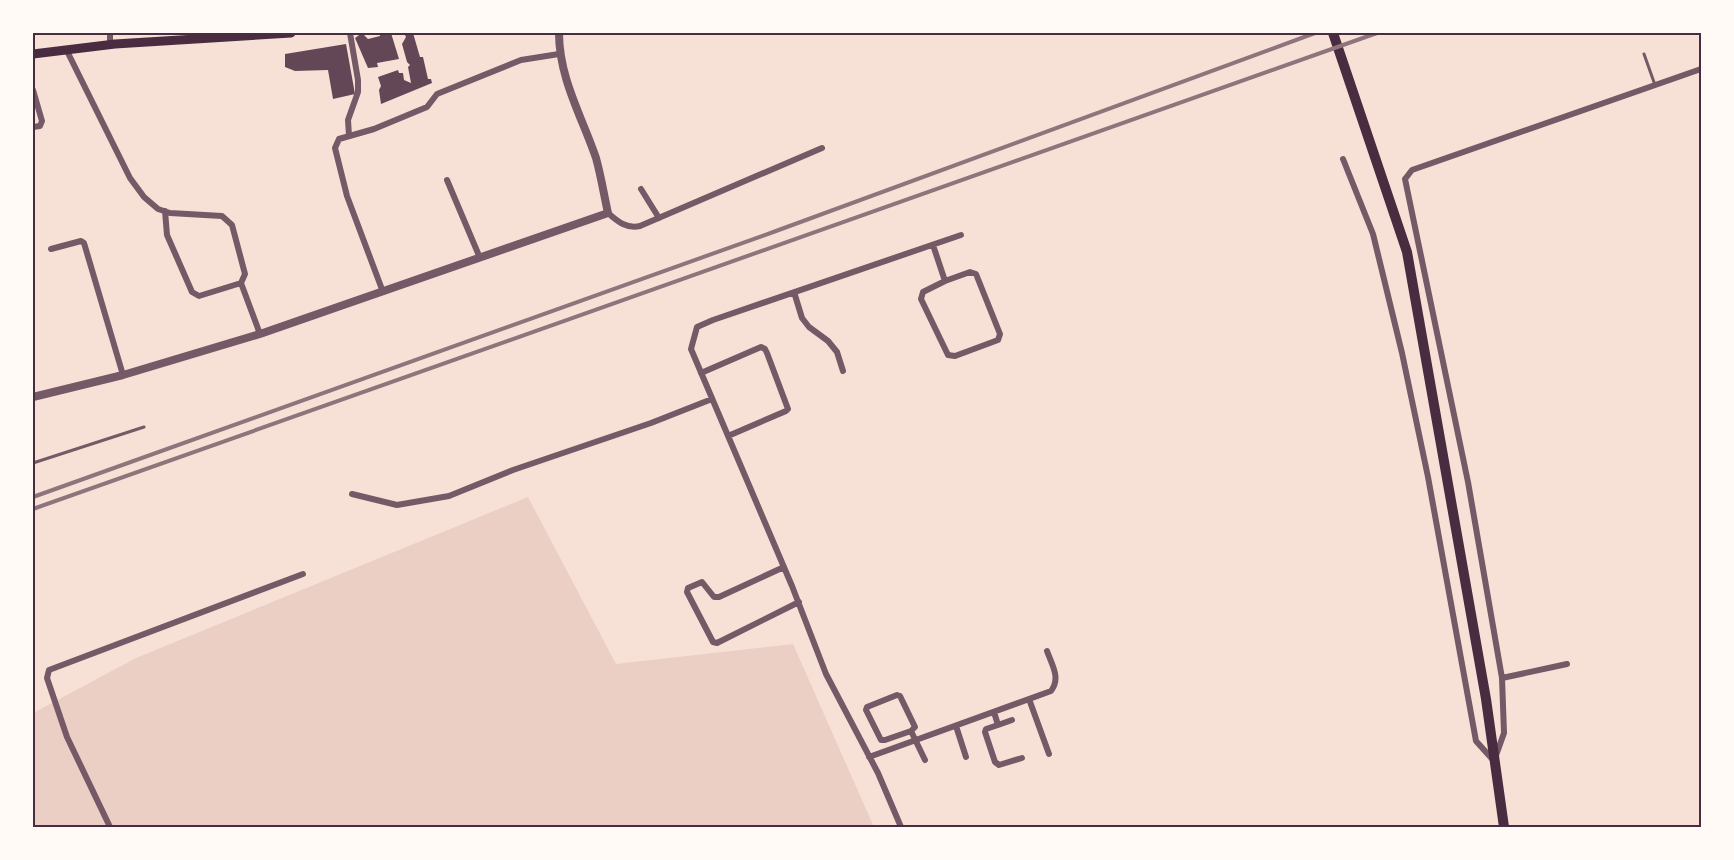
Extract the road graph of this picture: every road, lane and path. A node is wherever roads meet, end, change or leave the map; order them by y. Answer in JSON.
{"nodes":[{"id":1,"x":110,"y":33,"type":"edge"},
{"id":2,"x":291,"y":33,"type":"edge"},
{"id":3,"x":350,"y":33,"type":"edge"},
{"id":4,"x":559,"y":33,"type":"edge"},
{"id":5,"x":1333,"y":33,"type":"edge"},
{"id":6,"x":166,"y":37,"type":"edge"},
{"id":7,"x":110,"y":44,"type":"junction"},
{"id":8,"x":66,"y":48,"type":"junction"},
{"id":9,"x":33,"y":54,"type":"edge"},
{"id":10,"x":559,"y":54,"type":"junction"},
{"id":11,"x":1644,"y":54,"type":"dead end"},
{"id":12,"x":1701,"y":69,"type":"edge"},
{"id":13,"x":1655,"y":85,"type":"junction"},
{"id":14,"x":33,"y":90,"type":"edge"},
{"id":15,"x":33,"y":127,"type":"edge"},
{"id":16,"x":349,"y":136,"type":"junction"},
{"id":17,"x":822,"y":148,"type":"dead end"},
{"id":18,"x":1343,"y":159,"type":"dead end"},
{"id":19,"x":447,"y":180,"type":"dead end"},
{"id":20,"x":641,"y":189,"type":"dead end"},
{"id":21,"x":165,"y":211,"type":"junction"},
{"id":22,"x":608,"y":213,"type":"junction"},
{"id":23,"x":658,"y":218,"type":"junction"},
{"id":24,"x":961,"y":235,"type":"dead end"},
{"id":25,"x":933,"y":244,"type":"junction"},
{"id":26,"x":51,"y":249,"type":"dead end"},
{"id":27,"x":480,"y":258,"type":"junction"},
{"id":28,"x":945,"y":281,"type":"junction"},
{"id":29,"x":241,"y":283,"type":"junction"},
{"id":30,"x":382,"y":292,"type":"junction"},
{"id":31,"x":794,"y":292,"type":"junction"},
{"id":32,"x":260,"y":334,"type":"junction"},
{"id":33,"x":843,"y":371,"type":"dead end"},
{"id":34,"x":701,"y":373,"type":"junction"},
{"id":35,"x":123,"y":375,"type":"junction"},
{"id":36,"x":33,"y":397,"type":"edge"},
{"id":37,"x":712,"y":399,"type":"junction"},
{"id":38,"x":144,"y":427,"type":"dead end"},
{"id":39,"x":728,"y":436,"type":"junction"},
{"id":40,"x":33,"y":463,"type":"edge"},
{"id":41,"x":352,"y":494,"type":"dead end"},
{"id":42,"x":784,"y":567,"type":"junction"},
{"id":43,"x":303,"y":574,"type":"dead end"},
{"id":44,"x":799,"y":602,"type":"junction"},
{"id":45,"x":1047,"y":651,"type":"dead end"},
{"id":46,"x":1567,"y":664,"type":"dead end"},
{"id":47,"x":1502,"y":678,"type":"junction"},
{"id":48,"x":1029,"y":699,"type":"junction"},
{"id":49,"x":994,"y":712,"type":"junction"},
{"id":50,"x":1012,"y":720,"type":"dead end"},
{"id":51,"x":998,"y":725,"type":"junction"},
{"id":52,"x":956,"y":726,"type":"junction"},
{"id":53,"x":911,"y":731,"type":"junction"},
{"id":54,"x":915,"y":740,"type":"junction"},
{"id":55,"x":1049,"y":754,"type":"dead end"},
{"id":56,"x":869,"y":757,"type":"junction"},
{"id":57,"x":966,"y":757,"type":"dead end"},
{"id":58,"x":1022,"y":758,"type":"dead end"},
{"id":59,"x":925,"y":760,"type":"dead end"},
{"id":60,"x":1494,"y":761,"type":"junction"},
{"id":61,"x":110,"y":827,"type":"edge"},
{"id":62,"x":901,"y":827,"type":"edge"},
{"id":63,"x":1503,"y":827,"type":"edge"}],
"edges":[{"from":1,"to":7,"type":"street"},
{"from":2,"to":6,"type":"main road"},
{"from":3,"to":16,"type":"street"},
{"from":4,"to":10,"type":"street"},
{"from":5,"to":60,"type":"highway"},
{"from":6,"to":7,"type":"main road"},
{"from":7,"to":8,"type":"main road"},
{"from":8,"to":9,"type":"main road"},
{"from":8,"to":21,"type":"street"},
{"from":10,"to":16,"type":"street"},
{"from":10,"to":22,"type":"street"},
{"from":11,"to":13,"type":"lane"},
{"from":12,"to":13,"type":"street"},
{"from":13,"to":47,"type":"street"},
{"from":14,"to":15,"type":"street"},
{"from":16,"to":30,"type":"street"},
{"from":17,"to":23,"type":"street"},
{"from":18,"to":60,"type":"street"},
{"from":19,"to":27,"type":"street"},
{"from":20,"to":23,"type":"street"},
{"from":21,"to":29,"type":"street"},
{"from":21,"to":29,"type":"street"},
{"from":22,"to":23,"type":"street"},
{"from":22,"to":27,"type":"street"},
{"from":24,"to":25,"type":"street"},
{"from":25,"to":28,"type":"street"},
{"from":25,"to":31,"type":"street"},
{"from":26,"to":35,"type":"street"},
{"from":27,"to":30,"type":"street"},
{"from":28,"to":28,"type":"street"},
{"from":29,"to":32,"type":"street"},
{"from":30,"to":32,"type":"street"},
{"from":31,"to":33,"type":"street"},
{"from":31,"to":34,"type":"street"},
{"from":32,"to":35,"type":"street"},
{"from":34,"to":37,"type":"street"},
{"from":34,"to":39,"type":"street"},
{"from":35,"to":36,"type":"street"},
{"from":37,"to":39,"type":"street"},
{"from":37,"to":41,"type":"street"},
{"from":38,"to":40,"type":"lane"},
{"from":39,"to":42,"type":"street"},
{"from":42,"to":44,"type":"street"},
{"from":42,"to":44,"type":"street"},
{"from":43,"to":61,"type":"street"},
{"from":44,"to":56,"type":"street"},
{"from":45,"to":48,"type":"street"},
{"from":46,"to":47,"type":"street"},
{"from":47,"to":60,"type":"street"},
{"from":48,"to":49,"type":"street"},
{"from":48,"to":55,"type":"street"},
{"from":49,"to":51,"type":"street"},
{"from":49,"to":52,"type":"street"},
{"from":50,"to":51,"type":"street"},
{"from":51,"to":58,"type":"street"},
{"from":52,"to":54,"type":"street"},
{"from":52,"to":57,"type":"street"},
{"from":53,"to":53,"type":"street"},
{"from":53,"to":54,"type":"street"},
{"from":54,"to":56,"type":"street"},
{"from":54,"to":59,"type":"street"},
{"from":56,"to":62,"type":"street"},
{"from":60,"to":63,"type":"highway"}]}
